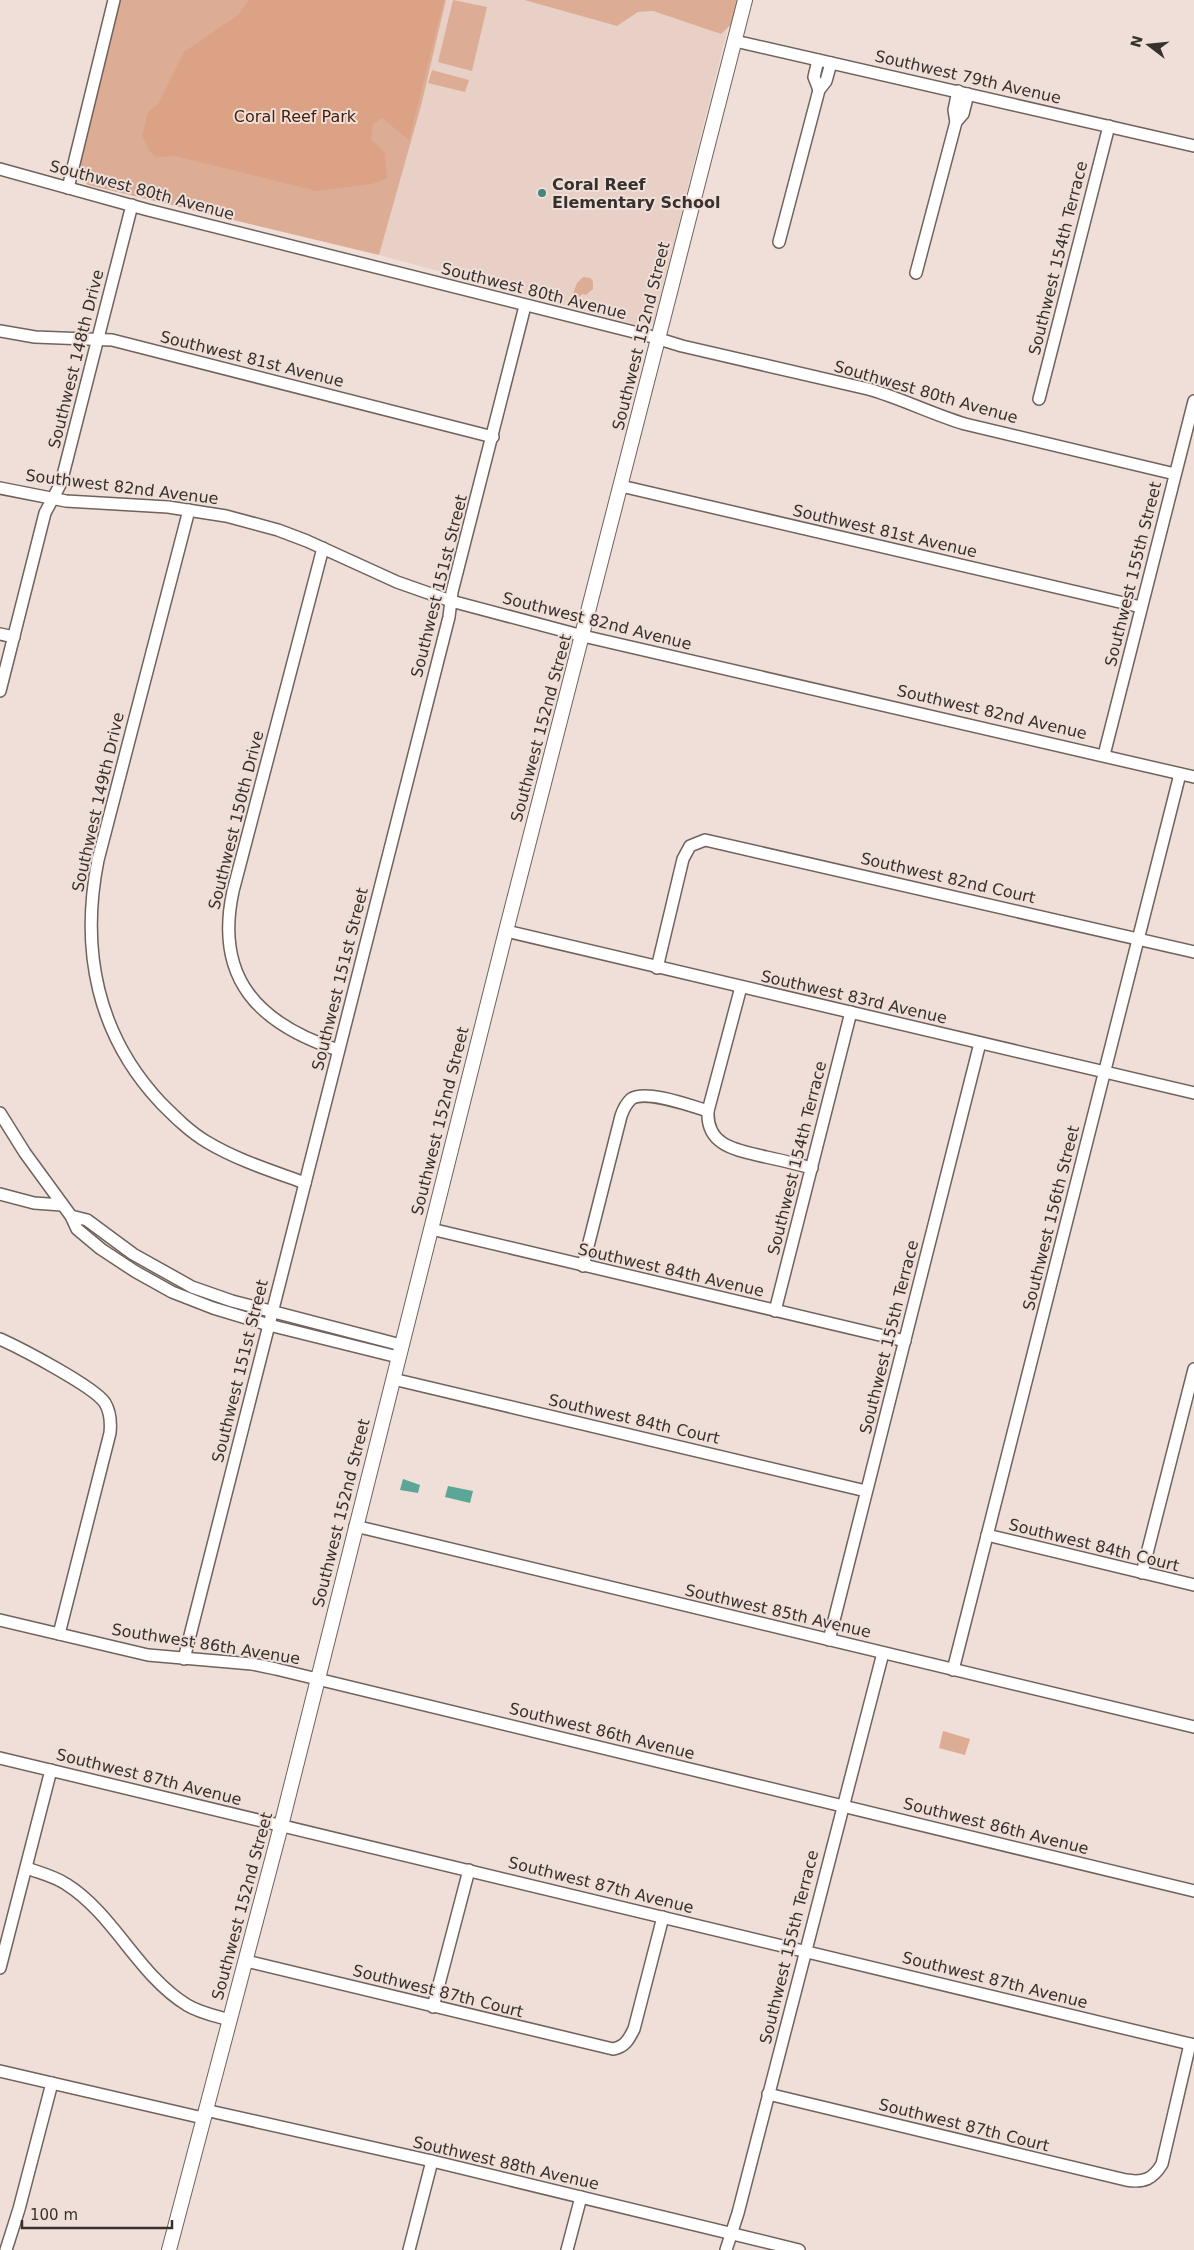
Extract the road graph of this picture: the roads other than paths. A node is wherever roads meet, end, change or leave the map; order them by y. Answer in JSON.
{"nodes":[{"id":1,"x":114,"y":0,"type":"edge"},
{"id":2,"x":745,"y":0,"type":"edge"},
{"id":3,"x":735,"y":41,"type":"junction"},
{"id":4,"x":818,"y":60,"type":"junction"},
{"id":5,"x":831,"y":63,"type":"junction"},
{"id":6,"x":818,"y":90,"type":"junction"},
{"id":7,"x":963,"y":93,"type":"junction"},
{"id":8,"x":1109,"y":126,"type":"junction"},
{"id":9,"x":1194,"y":146,"type":"edge"},
{"id":10,"x":0,"y":169,"type":"edge"},
{"id":11,"x":68,"y":188,"type":"junction"},
{"id":12,"x":132,"y":205,"type":"junction"},
{"id":13,"x":779,"y":242,"type":"dead end"},
{"id":14,"x":916,"y":273,"type":"dead end"},
{"id":15,"x":525,"y":306,"type":"junction"},
{"id":16,"x":0,"y":331,"type":"edge"},
{"id":17,"x":658,"y":339,"type":"junction"},
{"id":18,"x":98,"y":340,"type":"junction"},
{"id":19,"x":1039,"y":399,"type":"dead end"},
{"id":20,"x":1194,"y":401,"type":"edge"},
{"id":21,"x":493,"y":437,"type":"junction"},
{"id":22,"x":1175,"y":474,"type":"junction"},
{"id":23,"x":621,"y":486,"type":"junction"},
{"id":24,"x":0,"y":488,"type":"edge"},
{"id":25,"x":53,"y":499,"type":"junction"},
{"id":26,"x":189,"y":510,"type":"junction"},
{"id":27,"x":323,"y":548,"type":"junction"},
{"id":28,"x":450,"y":601,"type":"junction"},
{"id":29,"x":1141,"y":607,"type":"junction"},
{"id":30,"x":0,"y":634,"type":"edge"},
{"id":31,"x":583,"y":636,"type":"junction"},
{"id":32,"x":14,"y":637,"type":"junction"},
{"id":33,"x":0,"y":692,"type":"edge"},
{"id":34,"x":1104,"y":755,"type":"junction"},
{"id":35,"x":1180,"y":774,"type":"junction"},
{"id":36,"x":1194,"y":777,"type":"edge"},
{"id":37,"x":506,"y":931,"type":"junction"},
{"id":38,"x":1139,"y":939,"type":"junction"},
{"id":39,"x":1194,"y":952,"type":"edge"},
{"id":40,"x":656,"y":968,"type":"junction"},
{"id":41,"x":741,"y":987,"type":"junction"},
{"id":42,"x":851,"y":1012,"type":"junction"},
{"id":43,"x":980,"y":1043,"type":"junction"},
{"id":44,"x":338,"y":1050,"type":"junction"},
{"id":45,"x":1105,"y":1072,"type":"junction"},
{"id":46,"x":1194,"y":1093,"type":"edge"},
{"id":47,"x":708,"y":1111,"type":"junction"},
{"id":48,"x":0,"y":1113,"type":"edge"},
{"id":49,"x":812,"y":1168,"type":"junction"},
{"id":50,"x":305,"y":1182,"type":"junction"},
{"id":51,"x":0,"y":1194,"type":"edge"},
{"id":52,"x":62,"y":1205,"type":"junction"},
{"id":53,"x":71,"y":1216,"type":"junction"},
{"id":54,"x":431,"y":1230,"type":"junction"},
{"id":55,"x":583,"y":1266,"type":"junction"},
{"id":56,"x":272,"y":1311,"type":"junction"},
{"id":57,"x":775,"y":1311,"type":"junction"},
{"id":58,"x":269,"y":1325,"type":"junction"},
{"id":59,"x":0,"y":1339,"type":"edge"},
{"id":60,"x":905,"y":1341,"type":"junction"},
{"id":61,"x":400,"y":1351,"type":"junction"},
{"id":62,"x":1194,"y":1369,"type":"edge"},
{"id":63,"x":393,"y":1379,"type":"junction"},
{"id":64,"x":866,"y":1491,"type":"junction"},
{"id":65,"x":355,"y":1526,"type":"junction"},
{"id":66,"x":987,"y":1536,"type":"junction"},
{"id":67,"x":1142,"y":1573,"type":"junction"},
{"id":68,"x":1194,"y":1585,"type":"edge"},
{"id":69,"x":0,"y":1620,"type":"edge"},
{"id":70,"x":59,"y":1634,"type":"junction"},
{"id":71,"x":829,"y":1640,"type":"junction"},
{"id":72,"x":883,"y":1653,"type":"junction"},
{"id":73,"x":184,"y":1659,"type":"junction"},
{"id":74,"x":954,"y":1670,"type":"junction"},
{"id":75,"x":317,"y":1679,"type":"junction"},
{"id":76,"x":1194,"y":1727,"type":"edge"},
{"id":77,"x":0,"y":1758,"type":"edge"},
{"id":78,"x":51,"y":1770,"type":"junction"},
{"id":79,"x":842,"y":1806,"type":"junction"},
{"id":80,"x":281,"y":1826,"type":"junction"},
{"id":81,"x":27,"y":1868,"type":"junction"},
{"id":82,"x":469,"y":1870,"type":"junction"},
{"id":83,"x":1194,"y":1891,"type":"edge"},
{"id":84,"x":663,"y":1917,"type":"junction"},
{"id":85,"x":805,"y":1951,"type":"junction"},
{"id":86,"x":246,"y":1962,"type":"junction"},
{"id":87,"x":0,"y":1968,"type":"edge"},
{"id":88,"x":434,"y":2007,"type":"junction"},
{"id":89,"x":230,"y":2020,"type":"junction"},
{"id":90,"x":1192,"y":2045,"type":"edge"},
{"id":91,"x":0,"y":2070,"type":"edge"},
{"id":92,"x":52,"y":2083,"type":"junction"},
{"id":93,"x":768,"y":2094,"type":"junction"},
{"id":94,"x":204,"y":2114,"type":"junction"},
{"id":95,"x":432,"y":2162,"type":"junction"},
{"id":96,"x":581,"y":2197,"type":"junction"},
{"id":97,"x":730,"y":2233,"type":"junction"},
{"id":98,"x":6,"y":2250,"type":"edge"},
{"id":99,"x":169,"y":2250,"type":"edge"},
{"id":100,"x":410,"y":2250,"type":"edge"},
{"id":101,"x":567,"y":2250,"type":"edge"},
{"id":102,"x":726,"y":2250,"type":"edge"},
{"id":103,"x":799,"y":2250,"type":"edge"}],
"edges":[{"from":1,"to":11,"type":"street"},
{"from":2,"to":3,"type":"main road","name":"Southwest 152nd Street"},
{"from":3,"to":4,"type":"street","name":"Southwest 79th Avenue"},
{"from":3,"to":17,"type":"main road","name":"Southwest 152nd Street"},
{"from":4,"to":5,"type":"street","name":"Southwest 79th Avenue"},
{"from":4,"to":6,"type":"street"},
{"from":5,"to":6,"type":"street"},
{"from":5,"to":7,"type":"street","name":"Southwest 79th Avenue"},
{"from":6,"to":13,"type":"street"},
{"from":7,"to":8,"type":"street","name":"Southwest 79th Avenue"},
{"from":7,"to":14,"type":"street"},
{"from":8,"to":9,"type":"street","name":"Southwest 79th Avenue"},
{"from":8,"to":19,"type":"street","name":"Southwest 154th Terrace"},
{"from":10,"to":11,"type":"street","name":"Southwest 80th Avenue"},
{"from":11,"to":12,"type":"street","name":"Southwest 80th Avenue"},
{"from":12,"to":15,"type":"street","name":"Southwest 80th Avenue"},
{"from":12,"to":18,"type":"street","name":"Southwest 148th Drive"},
{"from":15,"to":17,"type":"street","name":"Southwest 80th Avenue"},
{"from":15,"to":21,"type":"street","name":"Southwest 151st Street"},
{"from":16,"to":18,"type":"street","name":"Southwest 81st Avenue"},
{"from":17,"to":22,"type":"street","name":"Southwest 80th Avenue"},
{"from":17,"to":23,"type":"main road","name":"Southwest 152nd Street"},
{"from":18,"to":21,"type":"street","name":"Southwest 81st Avenue"},
{"from":18,"to":25,"type":"street","name":"Southwest 148th Drive"},
{"from":20,"to":22,"type":"street","name":"Southwest 155th Street"},
{"from":21,"to":28,"type":"street","name":"Southwest 151st Street"},
{"from":22,"to":29,"type":"street","name":"Southwest 155th Street"},
{"from":23,"to":29,"type":"street","name":"Southwest 81st Avenue"},
{"from":23,"to":31,"type":"main road","name":"Southwest 152nd Street"},
{"from":24,"to":25,"type":"street","name":"Southwest 82nd Avenue"},
{"from":25,"to":26,"type":"street","name":"Southwest 82nd Avenue"},
{"from":25,"to":32,"type":"street","name":"Southwest 148th Drive"},
{"from":26,"to":27,"type":"street","name":"Southwest 82nd Avenue"},
{"from":26,"to":50,"type":"street","name":"Southwest 149th Drive"},
{"from":27,"to":28,"type":"street","name":"Southwest 82nd Avenue"},
{"from":27,"to":44,"type":"street","name":"Southwest 150th Drive"},
{"from":28,"to":31,"type":"street","name":"Southwest 82nd Avenue"},
{"from":28,"to":44,"type":"street","name":"Southwest 151st Street"},
{"from":29,"to":34,"type":"street","name":"Southwest 155th Street"},
{"from":30,"to":32,"type":"street"},
{"from":31,"to":34,"type":"street","name":"Southwest 82nd Avenue"},
{"from":31,"to":37,"type":"main road","name":"Southwest 152nd Street"},
{"from":32,"to":33,"type":"street","name":"Southwest 148th Drive"},
{"from":34,"to":35,"type":"street","name":"Southwest 82nd Avenue"},
{"from":35,"to":36,"type":"street","name":"Southwest 82nd Avenue"},
{"from":35,"to":38,"type":"street","name":"Southwest 156th Street"},
{"from":37,"to":40,"type":"street","name":"Southwest 83rd Avenue"},
{"from":37,"to":54,"type":"main road","name":"Southwest 152nd Street"},
{"from":38,"to":39,"type":"street","name":"Southwest 82nd Court"},
{"from":38,"to":40,"type":"street","name":"Southwest 82nd Court"},
{"from":38,"to":45,"type":"street","name":"Southwest 156th Street"},
{"from":40,"to":41,"type":"street","name":"Southwest 83rd Avenue"},
{"from":41,"to":42,"type":"street","name":"Southwest 83rd Avenue"},
{"from":41,"to":47,"type":"street"},
{"from":42,"to":43,"type":"street","name":"Southwest 83rd Avenue"},
{"from":42,"to":49,"type":"street","name":"Southwest 154th Terrace"},
{"from":43,"to":45,"type":"street","name":"Southwest 83rd Avenue"},
{"from":43,"to":60,"type":"street","name":"Southwest 155th Terrace"},
{"from":44,"to":50,"type":"street","name":"Southwest 151st Street"},
{"from":45,"to":46,"type":"street","name":"Southwest 83rd Avenue"},
{"from":45,"to":66,"type":"street","name":"Southwest 156th Street"},
{"from":47,"to":49,"type":"street"},
{"from":47,"to":55,"type":"street"},
{"from":48,"to":52,"type":"street"},
{"from":49,"to":57,"type":"street","name":"Southwest 154th Terrace"},
{"from":50,"to":56,"type":"street","name":"Southwest 151st Street"},
{"from":51,"to":52,"type":"street"},
{"from":52,"to":53,"type":"street"},
{"from":53,"to":56,"type":"street"},
{"from":53,"to":58,"type":"street"},
{"from":54,"to":55,"type":"street","name":"Southwest 84th Avenue"},
{"from":54,"to":61,"type":"main road","name":"Southwest 152nd Street"},
{"from":55,"to":57,"type":"street","name":"Southwest 84th Avenue"},
{"from":56,"to":58,"type":"street","name":"Southwest 151st Street"},
{"from":56,"to":61,"type":"street"},
{"from":57,"to":60,"type":"street","name":"Southwest 84th Avenue"},
{"from":58,"to":61,"type":"street"},
{"from":58,"to":73,"type":"street","name":"Southwest 151st Street"},
{"from":59,"to":70,"type":"street"},
{"from":60,"to":64,"type":"street","name":"Southwest 155th Terrace"},
{"from":61,"to":63,"type":"main road","name":"Southwest 152nd Street"},
{"from":62,"to":67,"type":"street"},
{"from":63,"to":64,"type":"street","name":"Southwest 84th Court"},
{"from":63,"to":65,"type":"main road","name":"Southwest 152nd Street"},
{"from":64,"to":71,"type":"street","name":"Southwest 155th Terrace"},
{"from":65,"to":71,"type":"street","name":"Southwest 85th Avenue"},
{"from":65,"to":75,"type":"main road","name":"Southwest 152nd Street"},
{"from":66,"to":67,"type":"street","name":"Southwest 84th Court"},
{"from":66,"to":74,"type":"street","name":"Southwest 156th Street"},
{"from":67,"to":68,"type":"street","name":"Southwest 84th Court"},
{"from":69,"to":70,"type":"street","name":"Southwest 86th Avenue"},
{"from":70,"to":73,"type":"street","name":"Southwest 86th Avenue"},
{"from":71,"to":72,"type":"street","name":"Southwest 85th Avenue"},
{"from":72,"to":74,"type":"street","name":"Southwest 85th Avenue"},
{"from":72,"to":79,"type":"street","name":"Southwest 155th Terrace"},
{"from":73,"to":75,"type":"street","name":"Southwest 86th Avenue"},
{"from":74,"to":76,"type":"street","name":"Southwest 85th Avenue"},
{"from":75,"to":79,"type":"street","name":"Southwest 86th Avenue"},
{"from":75,"to":80,"type":"main road","name":"Southwest 152nd Street"},
{"from":77,"to":78,"type":"street","name":"Southwest 87th Avenue"},
{"from":78,"to":80,"type":"street","name":"Southwest 87th Avenue"},
{"from":78,"to":81,"type":"street"},
{"from":79,"to":83,"type":"street","name":"Southwest 86th Avenue"},
{"from":79,"to":85,"type":"street","name":"Southwest 155th Terrace"},
{"from":80,"to":82,"type":"street","name":"Southwest 87th Avenue"},
{"from":80,"to":86,"type":"main road","name":"Southwest 152nd Street"},
{"from":81,"to":87,"type":"street"},
{"from":81,"to":89,"type":"street"},
{"from":82,"to":84,"type":"street","name":"Southwest 87th Avenue"},
{"from":82,"to":88,"type":"street"},
{"from":84,"to":85,"type":"street","name":"Southwest 87th Avenue"},
{"from":84,"to":88,"type":"street","name":"Southwest 87th Court"},
{"from":85,"to":90,"type":"street","name":"Southwest 87th Avenue"},
{"from":85,"to":93,"type":"street","name":"Southwest 155th Terrace"},
{"from":86,"to":88,"type":"street","name":"Southwest 87th Court"},
{"from":86,"to":89,"type":"main road","name":"Southwest 152nd Street"},
{"from":89,"to":94,"type":"main road","name":"Southwest 152nd Street"},
{"from":90,"to":93,"type":"street","name":"Southwest 87th Court"},
{"from":91,"to":92,"type":"street","name":"Southwest 88th Avenue"},
{"from":92,"to":94,"type":"street","name":"Southwest 88th Avenue"},
{"from":92,"to":98,"type":"street"},
{"from":93,"to":97,"type":"street","name":"Southwest 155th Terrace"},
{"from":94,"to":95,"type":"street","name":"Southwest 88th Avenue"},
{"from":94,"to":99,"type":"main road","name":"Southwest 152nd Street"},
{"from":95,"to":96,"type":"street","name":"Southwest 88th Avenue"},
{"from":95,"to":100,"type":"street"},
{"from":96,"to":97,"type":"street","name":"Southwest 88th Avenue"},
{"from":96,"to":101,"type":"street"},
{"from":97,"to":102,"type":"street","name":"Southwest 155th Terrace"},
{"from":97,"to":103,"type":"street","name":"Southwest 88th Avenue"}]}
